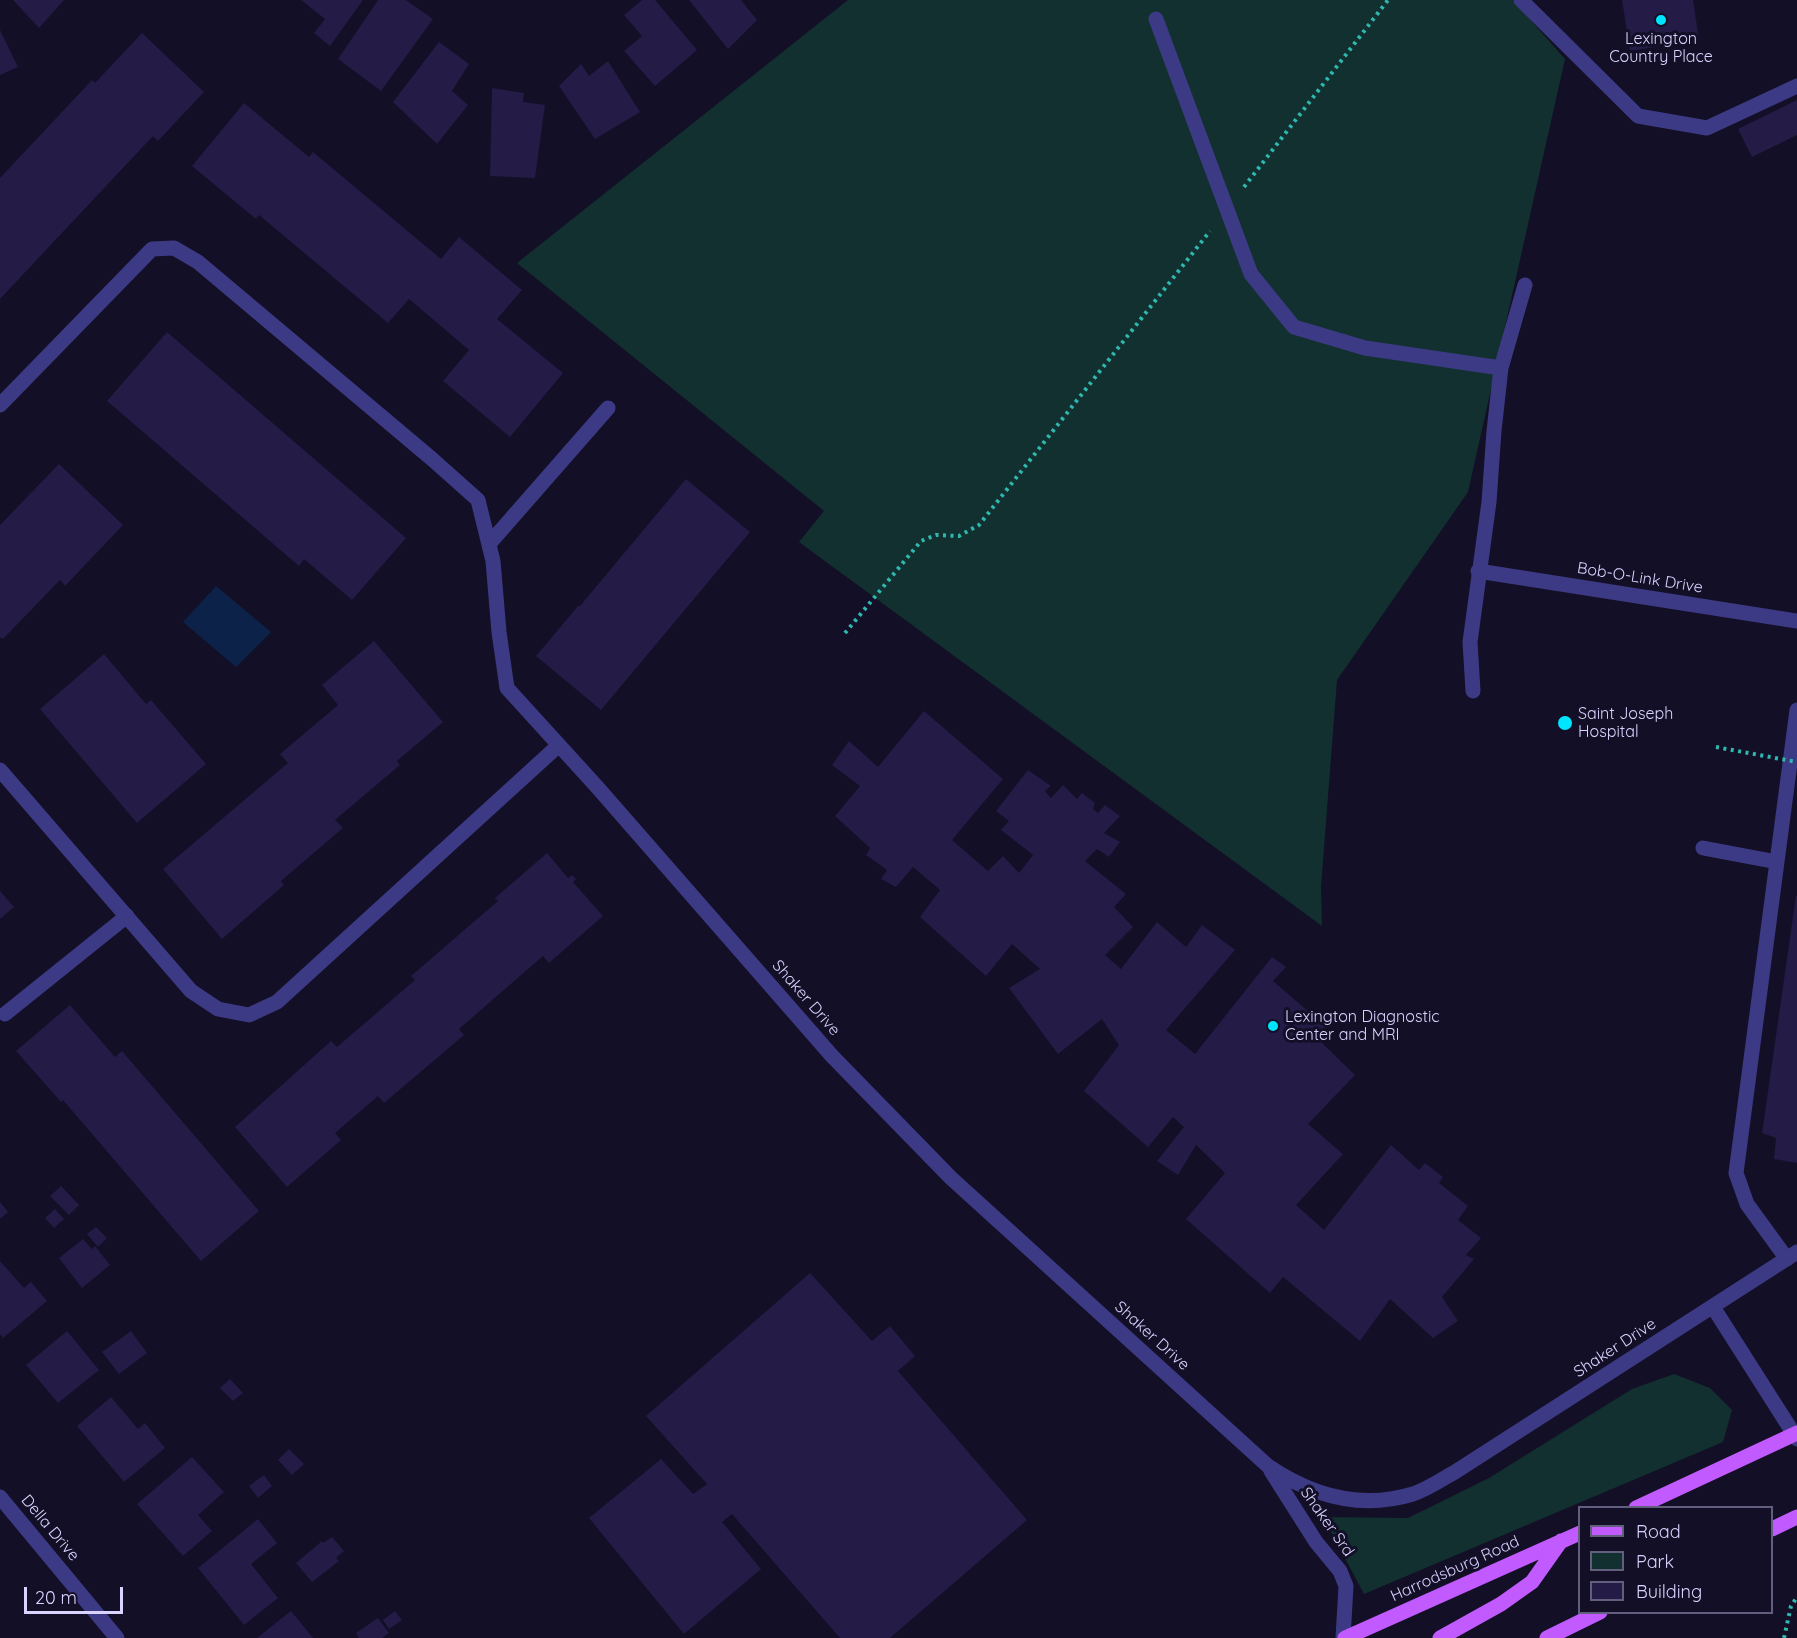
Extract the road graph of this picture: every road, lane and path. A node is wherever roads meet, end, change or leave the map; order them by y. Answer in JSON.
{"nodes":[{"id":1,"x":1388,"y":0,"type":"edge"},
{"id":2,"x":1521,"y":0,"type":"edge"},
{"id":3,"x":1156,"y":19,"type":"dead end"},
{"id":4,"x":1797,"y":86,"type":"edge"},
{"id":5,"x":1227,"y":209,"type":"junction"},
{"id":6,"x":1525,"y":285,"type":"dead end"},
{"id":7,"x":1501,"y":368,"type":"junction"},
{"id":8,"x":0,"y":405,"type":"edge"},
{"id":9,"x":608,"y":408,"type":"dead end"},
{"id":10,"x":489,"y":544,"type":"junction"},
{"id":11,"x":1478,"y":571,"type":"junction"},
{"id":12,"x":1797,"y":621,"type":"edge"},
{"id":13,"x":845,"y":633,"type":"dead end"},
{"id":14,"x":1473,"y":691,"type":"dead end"},
{"id":15,"x":1797,"y":710,"type":"edge"},
{"id":16,"x":559,"y":745,"type":"junction"},
{"id":17,"x":1716,"y":747,"type":"dead end"},
{"id":18,"x":1797,"y":762,"type":"edge"},
{"id":19,"x":0,"y":770,"type":"edge"},
{"id":20,"x":1703,"y":848,"type":"dead end"},
{"id":21,"x":1777,"y":862,"type":"junction"},
{"id":22,"x":127,"y":916,"type":"junction"},
{"id":23,"x":4,"y":1014,"type":"dead end"},
{"id":24,"x":1792,"y":1256,"type":"edge"},
{"id":25,"x":1713,"y":1306,"type":"junction"},
{"id":26,"x":1796,"y":1436,"type":"edge"},
{"id":27,"x":1268,"y":1466,"type":"junction"},
{"id":28,"x":0,"y":1497,"type":"edge"},
{"id":29,"x":1640,"y":1506,"type":"edge"},
{"id":30,"x":1797,"y":1517,"type":"edge"},
{"id":31,"x":1773,"y":1529,"type":"edge"},
{"id":32,"x":1578,"y":1534,"type":"edge"},
{"id":33,"x":1561,"y":1541,"type":"junction"},
{"id":34,"x":1797,"y":1597,"type":"edge"},
{"id":35,"x":1596,"y":1614,"type":"edge"},
{"id":36,"x":117,"y":1638,"type":"edge"},
{"id":37,"x":1344,"y":1638,"type":"edge"},
{"id":38,"x":1440,"y":1638,"type":"edge"},
{"id":39,"x":1547,"y":1638,"type":"edge"},
{"id":40,"x":1784,"y":1638,"type":"edge"}],
"edges":[{"from":1,"to":5,"type":"path"},
{"from":2,"to":4,"type":"street"},
{"from":3,"to":5,"type":"street"},
{"from":5,"to":7,"type":"street"},
{"from":5,"to":13,"type":"path"},
{"from":6,"to":7,"type":"street"},
{"from":7,"to":11,"type":"street"},
{"from":8,"to":10,"type":"street","name":"Shaker Drive"},
{"from":9,"to":10,"type":"street"},
{"from":10,"to":16,"type":"street","name":"Shaker Drive"},
{"from":11,"to":12,"type":"street","name":"Bob-O-Link Drive"},
{"from":11,"to":14,"type":"street"},
{"from":15,"to":21,"type":"street"},
{"from":16,"to":22,"type":"street"},
{"from":16,"to":27,"type":"street","name":"Shaker Drive"},
{"from":17,"to":18,"type":"path","bridge":true},
{"from":19,"to":22,"type":"street"},
{"from":20,"to":21,"type":"street"},
{"from":21,"to":24,"type":"street"},
{"from":22,"to":23,"type":"street"},
{"from":24,"to":25,"type":"street","name":"Shaker Drive"},
{"from":25,"to":26,"type":"street"},
{"from":25,"to":27,"type":"street","name":"Shaker Drive"},
{"from":26,"to":29,"type":"main road"},
{"from":27,"to":37,"type":"street","name":"Shaker Srd"},
{"from":28,"to":36,"type":"street","name":"Della Drive"},
{"from":30,"to":31,"type":"main road"},
{"from":32,"to":33,"type":"main road","name":"Harrodsburg Road"},
{"from":33,"to":37,"type":"main road","name":"Harrodsburg Road"},
{"from":33,"to":38,"type":"main road"},
{"from":34,"to":40,"type":"path"},
{"from":35,"to":39,"type":"main road"}]}
